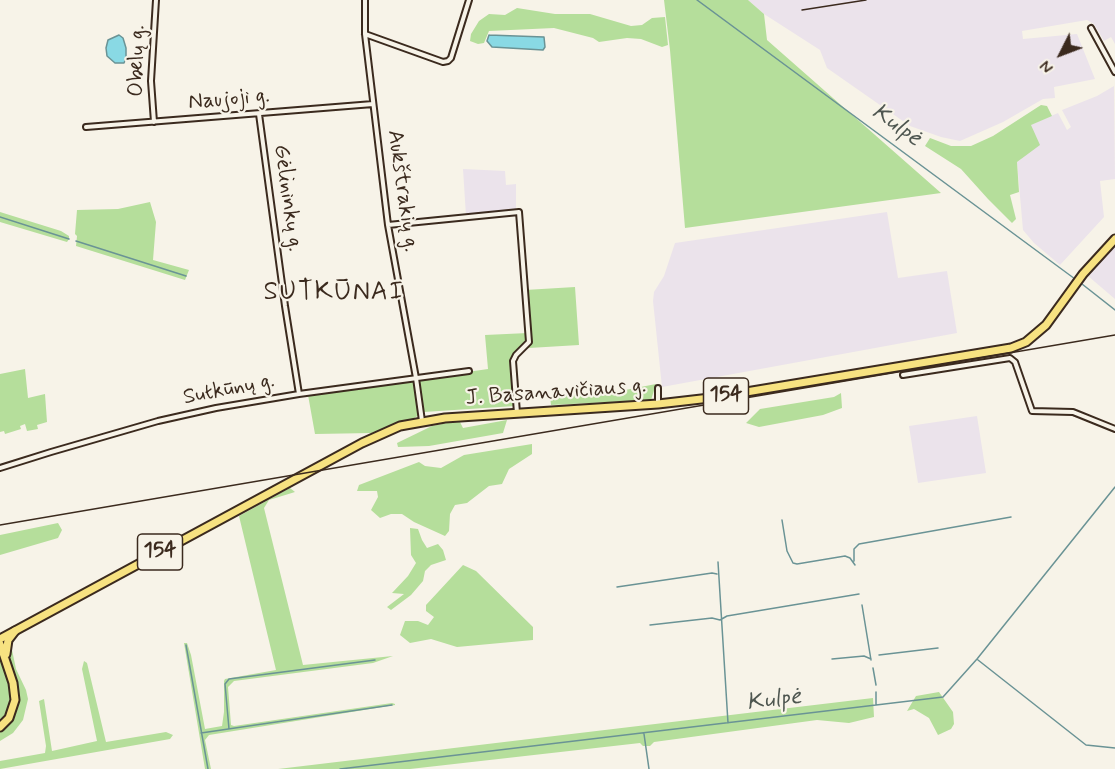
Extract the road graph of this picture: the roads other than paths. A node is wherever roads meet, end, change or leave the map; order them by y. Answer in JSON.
{"nodes":[{"id":1,"x":156,"y":0,"type":"edge"},
{"id":2,"x":364,"y":0,"type":"edge"},
{"id":3,"x":469,"y":0,"type":"edge"},
{"id":4,"x":1091,"y":28,"type":"dead end"},
{"id":5,"x":365,"y":33,"type":"junction"},
{"id":6,"x":1115,"y":72,"type":"edge"},
{"id":7,"x":373,"y":104,"type":"junction"},
{"id":8,"x":259,"y":114,"type":"junction"},
{"id":9,"x":154,"y":122,"type":"junction"},
{"id":10,"x":86,"y":127,"type":"dead end"},
{"id":11,"x":388,"y":225,"type":"junction"},
{"id":12,"x":1115,"y":238,"type":"edge"},
{"id":13,"x":469,"y":371,"type":"dead end"},
{"id":14,"x":903,"y":375,"type":"dead end"},
{"id":15,"x":416,"y":378,"type":"junction"},
{"id":16,"x":658,"y":388,"type":"dead end"},
{"id":17,"x":299,"y":394,"type":"junction"},
{"id":18,"x":658,"y":404,"type":"junction"},
{"id":19,"x":517,"y":412,"type":"junction"},
{"id":20,"x":422,"y":422,"type":"junction"},
{"id":21,"x":1115,"y":429,"type":"edge"},
{"id":22,"x":0,"y":468,"type":"edge"},
{"id":23,"x":15,"y":631,"type":"junction"},
{"id":24,"x":0,"y":639,"type":"edge"},
{"id":25,"x":0,"y":644,"type":"edge"},
{"id":26,"x":3,"y":656,"type":"edge"},
{"id":27,"x":0,"y":727,"type":"edge"}],
"edges":[{"from":1,"to":9,"type":"street","name":"Obelų g."},
{"from":2,"to":5,"type":"street","name":"Aukštrakių g."},
{"from":3,"to":5,"type":"street"},
{"from":4,"to":6,"type":"street"},
{"from":5,"to":7,"type":"street","name":"Aukštrakių g."},
{"from":7,"to":8,"type":"street","name":"Naujoji g."},
{"from":7,"to":11,"type":"street","name":"Aukštrakių g."},
{"from":8,"to":9,"type":"street","name":"Naujoji g."},
{"from":8,"to":17,"type":"street","name":"Gėlininkų g."},
{"from":9,"to":10,"type":"street","name":"Naujoji g."},
{"from":11,"to":15,"type":"street","name":"Aukštrakių g."},
{"from":11,"to":19,"type":"street"},
{"from":12,"to":18,"type":"main road","name":"J. Basanavičiaus g.","number":"154"},
{"from":13,"to":15,"type":"street","name":"Sutkūnų g."},
{"from":14,"to":21,"type":"street"},
{"from":15,"to":17,"type":"street","name":"Sutkūnų g."},
{"from":15,"to":20,"type":"street","name":"Aukštrakių g."},
{"from":16,"to":18,"type":"street"},
{"from":17,"to":22,"type":"street","name":"Sutkūnų g."},
{"from":18,"to":19,"type":"main road","name":"J. Basanavičiaus g.","number":"154"},
{"from":19,"to":20,"type":"main road","name":"J. Basanavičiaus g.","number":"154"},
{"from":20,"to":23,"type":"main road","name":"J. Basanavičiaus g.","number":"154"},
{"from":23,"to":24,"type":"main road","name":"J. Basanavičiaus g.","number":"154"},
{"from":23,"to":26,"type":"main road"},
{"from":25,"to":26,"type":"main road"},
{"from":26,"to":27,"type":"main road"}]}
